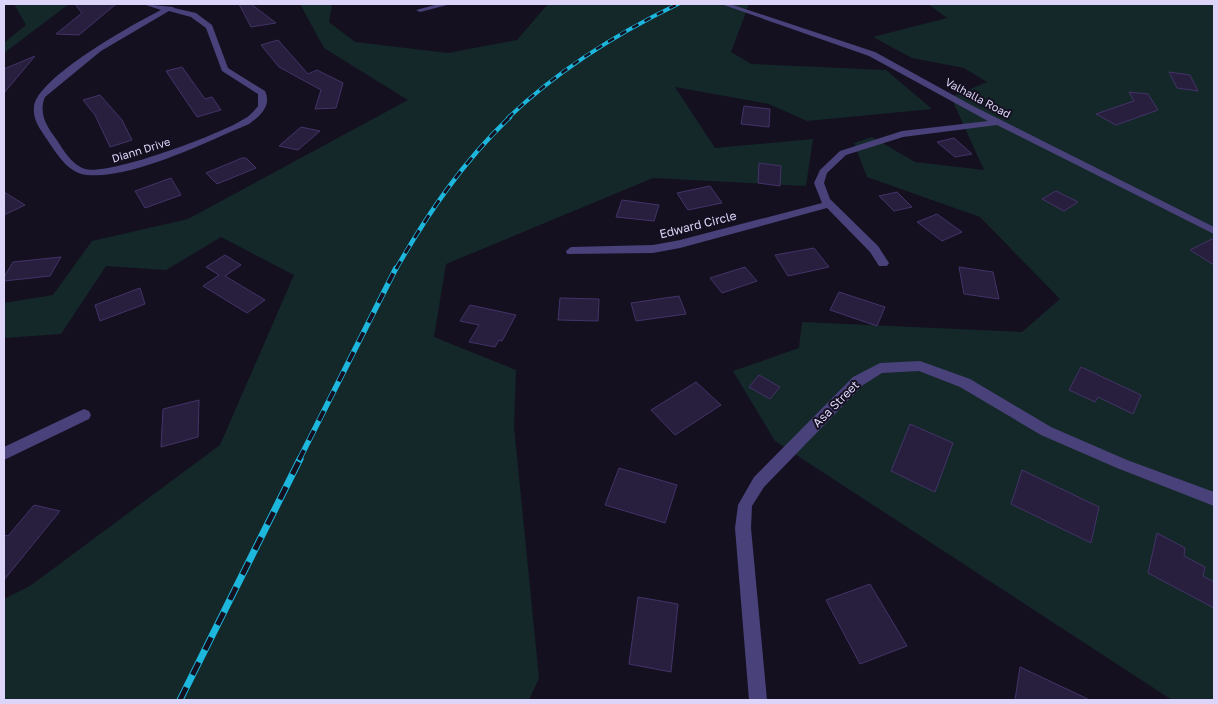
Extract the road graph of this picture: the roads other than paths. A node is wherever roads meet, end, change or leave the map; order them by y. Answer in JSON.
{"nodes":[{"id":1,"x":146,"y":4,"type":"edge"},
{"id":2,"x":180,"y":4,"type":"edge"},
{"id":3,"x":448,"y":4,"type":"edge"},
{"id":4,"x":724,"y":4,"type":"edge"},
{"id":5,"x":168,"y":9,"type":"junction"},
{"id":6,"x":420,"y":10,"type":"dead end"},
{"id":7,"x":998,"y":122,"type":"junction"},
{"id":8,"x":830,"y":204,"type":"junction"},
{"id":9,"x":1214,"y":231,"type":"edge"},
{"id":10,"x":570,"y":251,"type":"dead end"},
{"id":11,"x":883,"y":263,"type":"dead end"},
{"id":12,"x":84,"y":415,"type":"dead end"},
{"id":13,"x":4,"y":454,"type":"edge"},
{"id":14,"x":1214,"y":500,"type":"edge"},
{"id":15,"x":758,"y":700,"type":"edge"}],
"edges":[{"from":1,"to":5,"type":"street","name":"Diann Drive"},
{"from":2,"to":5,"type":"street"},
{"from":3,"to":6,"type":"street"},
{"from":4,"to":7,"type":"street","name":"Valhalla Road"},
{"from":5,"to":5,"type":"street","name":"Diann Drive"},
{"from":7,"to":8,"type":"street"},
{"from":7,"to":9,"type":"street","name":"Valhalla Road"},
{"from":8,"to":10,"type":"street","name":"Edward Circle"},
{"from":8,"to":11,"type":"street"},
{"from":12,"to":13,"type":"street"},
{"from":14,"to":15,"type":"street","name":"Asa Street"}]}
